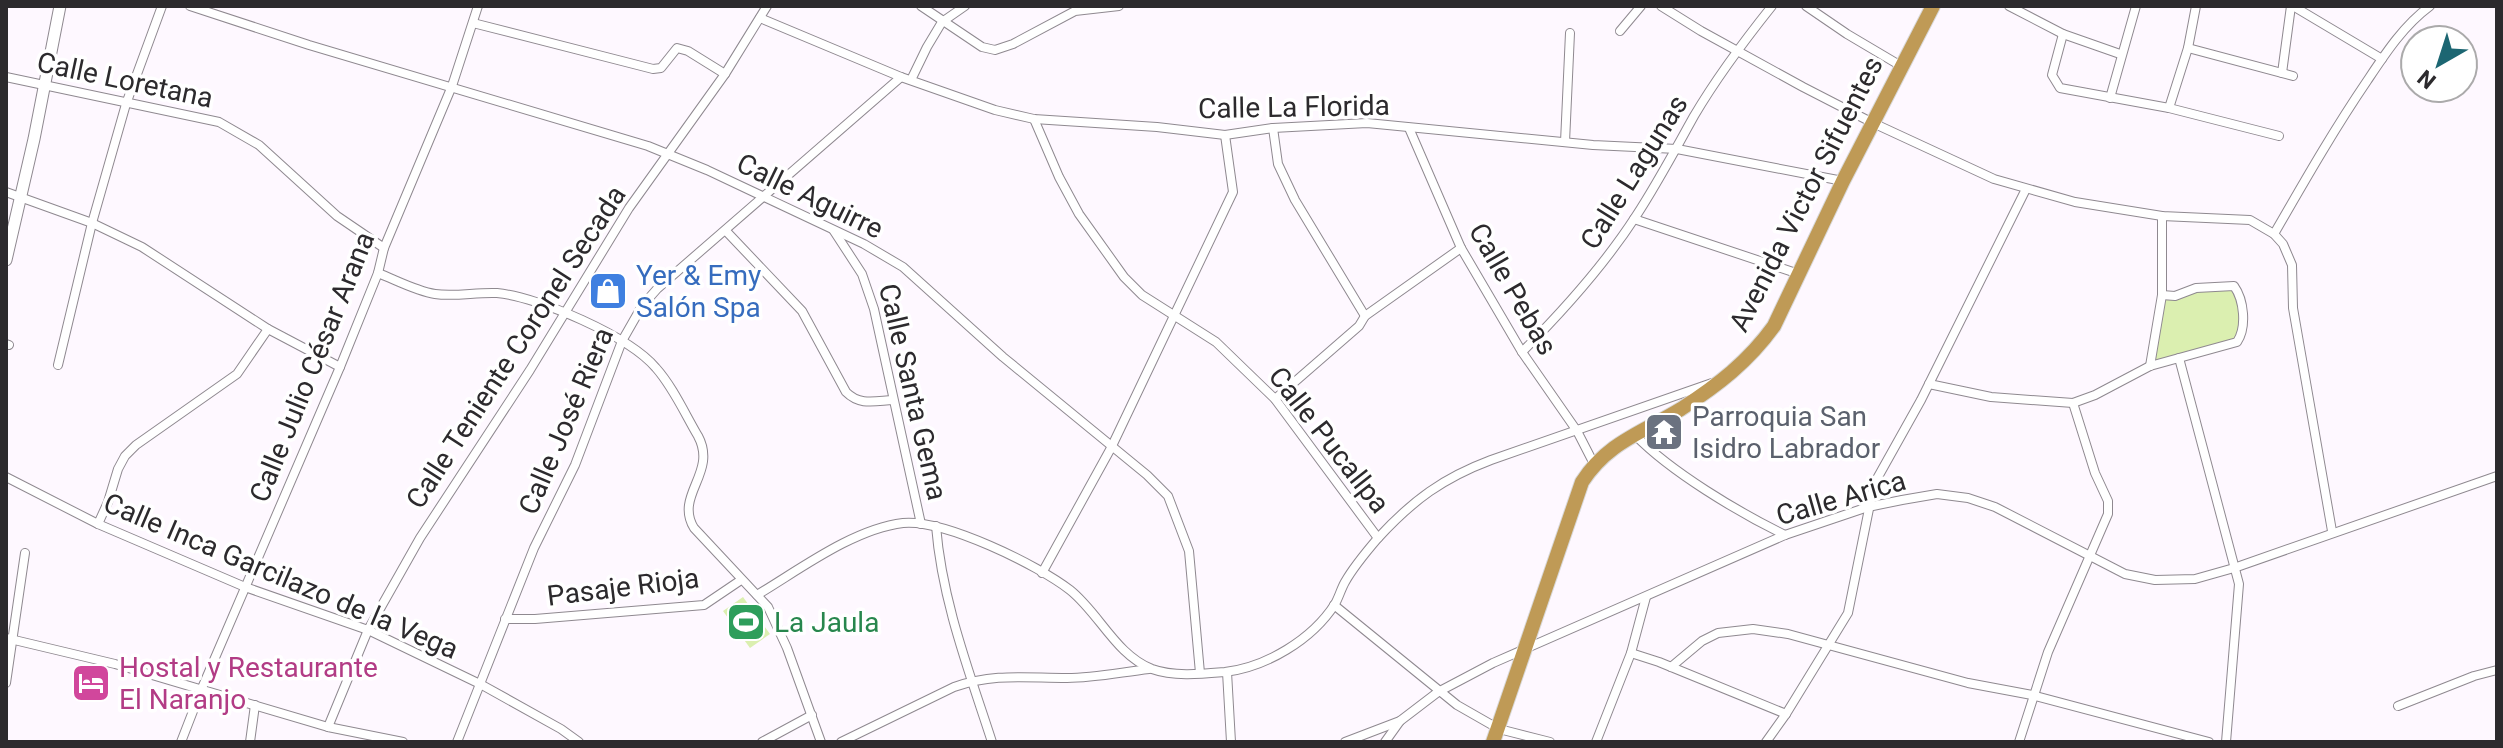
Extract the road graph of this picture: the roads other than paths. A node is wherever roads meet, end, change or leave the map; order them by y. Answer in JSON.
{"nodes":[{"id":1,"x":60,"y":6,"type":"edge"},
{"id":2,"x":162,"y":6,"type":"edge"},
{"id":3,"x":190,"y":6,"type":"edge"},
{"id":4,"x":478,"y":6,"type":"edge"},
{"id":5,"x":767,"y":6,"type":"edge"},
{"id":6,"x":921,"y":6,"type":"edge"},
{"id":7,"x":965,"y":6,"type":"edge"},
{"id":8,"x":1119,"y":6,"type":"edge"},
{"id":9,"x":1641,"y":6,"type":"edge"},
{"id":10,"x":1661,"y":6,"type":"edge"},
{"id":11,"x":1772,"y":6,"type":"edge"},
{"id":12,"x":1806,"y":6,"type":"edge"},
{"id":13,"x":1933,"y":6,"type":"edge"},
{"id":14,"x":2009,"y":6,"type":"edge"},
{"id":15,"x":2136,"y":6,"type":"edge"},
{"id":16,"x":2196,"y":6,"type":"edge"},
{"id":17,"x":2292,"y":6,"type":"edge"},
{"id":18,"x":2430,"y":6,"type":"edge"},
{"id":19,"x":954,"y":10,"type":"edge"},
{"id":20,"x":760,"y":18,"type":"junction"},
{"id":21,"x":942,"y":22,"type":"junction"},
{"id":22,"x":473,"y":23,"type":"junction"},
{"id":23,"x":1620,"y":31,"type":"dead end"},
{"id":24,"x":1570,"y":33,"type":"dead end"},
{"id":25,"x":2063,"y":34,"type":"junction"},
{"id":26,"x":2188,"y":48,"type":"junction"},
{"id":27,"x":1737,"y":50,"type":"junction"},
{"id":28,"x":2120,"y":54,"type":"junction"},
{"id":29,"x":2382,"y":59,"type":"junction"},
{"id":30,"x":1901,"y":66,"type":"junction"},
{"id":31,"x":2282,"y":73,"type":"junction"},
{"id":32,"x":725,"y":74,"type":"junction"},
{"id":33,"x":2293,"y":76,"type":"dead end"},
{"id":34,"x":6,"y":77,"type":"edge"},
{"id":35,"x":906,"y":79,"type":"junction"},
{"id":36,"x":46,"y":86,"type":"junction"},
{"id":37,"x":452,"y":86,"type":"junction"},
{"id":38,"x":2110,"y":98,"type":"junction"},
{"id":39,"x":126,"y":104,"type":"junction"},
{"id":40,"x":2169,"y":108,"type":"junction"},
{"id":41,"x":1034,"y":119,"type":"junction"},
{"id":42,"x":1873,"y":123,"type":"junction"},
{"id":43,"x":1273,"y":128,"type":"junction"},
{"id":44,"x":1409,"y":128,"type":"junction"},
{"id":45,"x":1225,"y":135,"type":"junction"},
{"id":46,"x":2279,"y":136,"type":"dead end"},
{"id":47,"x":1565,"y":142,"type":"junction"},
{"id":48,"x":1677,"y":149,"type":"junction"},
{"id":49,"x":669,"y":154,"type":"junction"},
{"id":50,"x":1843,"y":181,"type":"junction"},
{"id":51,"x":2026,"y":189,"type":"junction"},
{"id":52,"x":6,"y":192,"type":"edge"},
{"id":53,"x":22,"y":197,"type":"junction"},
{"id":54,"x":762,"y":198,"type":"junction"},
{"id":55,"x":2162,"y":216,"type":"junction"},
{"id":56,"x":1634,"y":219,"type":"junction"},
{"id":57,"x":92,"y":223,"type":"junction"},
{"id":58,"x":834,"y":230,"type":"junction"},
{"id":59,"x":726,"y":231,"type":"junction"},
{"id":60,"x":2274,"y":234,"type":"junction"},
{"id":61,"x":384,"y":248,"type":"junction"},
{"id":62,"x":1461,"y":248,"type":"junction"},
{"id":63,"x":6,"y":260,"type":"edge"},
{"id":64,"x":378,"y":273,"type":"junction"},
{"id":65,"x":1799,"y":274,"type":"junction"},
{"id":66,"x":2162,"y":295,"type":"junction"},
{"id":67,"x":564,"y":313,"type":"junction"},
{"id":68,"x":1365,"y":316,"type":"junction"},
{"id":69,"x":1175,"y":317,"type":"junction"},
{"id":70,"x":268,"y":329,"type":"junction"},
{"id":71,"x":622,"y":341,"type":"junction"},
{"id":72,"x":1522,"y":352,"type":"junction"},
{"id":73,"x":2179,"y":358,"type":"junction"},
{"id":74,"x":58,"y":365,"type":"dead end"},
{"id":75,"x":2150,"y":366,"type":"junction"},
{"id":76,"x":340,"y":367,"type":"junction"},
{"id":77,"x":1726,"y":377,"type":"junction"},
{"id":78,"x":1929,"y":384,"type":"junction"},
{"id":79,"x":1275,"y":399,"type":"junction"},
{"id":80,"x":893,"y":400,"type":"junction"},
{"id":81,"x":2073,"y":403,"type":"junction"},
{"id":82,"x":1577,"y":431,"type":"junction"},
{"id":83,"x":1635,"y":435,"type":"junction"},
{"id":84,"x":1111,"y":448,"type":"junction"},
{"id":85,"x":1594,"y":464,"type":"junction"},
{"id":86,"x":2497,"y":476,"type":"edge"},
{"id":87,"x":6,"y":477,"type":"edge"},
{"id":88,"x":1868,"y":507,"type":"junction"},
{"id":89,"x":98,"y":524,"type":"junction"},
{"id":90,"x":921,"y":524,"type":"junction"},
{"id":91,"x":936,"y":526,"type":"junction"},
{"id":92,"x":2332,"y":531,"type":"junction"},
{"id":93,"x":1785,"y":535,"type":"junction"},
{"id":94,"x":1378,"y":538,"type":"junction"},
{"id":95,"x":25,"y":553,"type":"dead end"},
{"id":96,"x":2090,"y":558,"type":"junction"},
{"id":97,"x":2234,"y":568,"type":"junction"},
{"id":98,"x":1042,"y":573,"type":"junction"},
{"id":99,"x":741,"y":580,"type":"junction"},
{"id":100,"x":245,"y":587,"type":"junction"},
{"id":101,"x":757,"y":595,"type":"junction"},
{"id":102,"x":1646,"y":597,"type":"junction"},
{"id":103,"x":1334,"y":605,"type":"junction"},
{"id":104,"x":505,"y":619,"type":"junction"},
{"id":105,"x":368,"y":630,"type":"junction"},
{"id":106,"x":9,"y":639,"type":"edge"},
{"id":107,"x":1829,"y":643,"type":"junction"},
{"id":108,"x":1528,"y":647,"type":"junction"},
{"id":109,"x":1631,"y":653,"type":"junction"},
{"id":110,"x":1671,"y":667,"type":"junction"},
{"id":111,"x":1150,"y":668,"type":"junction"},
{"id":112,"x":2497,"y":670,"type":"edge"},
{"id":113,"x":1227,"y":672,"type":"junction"},
{"id":114,"x":1200,"y":673,"type":"junction"},
{"id":115,"x":972,"y":681,"type":"junction"},
{"id":116,"x":6,"y":683,"type":"edge"},
{"id":117,"x":482,"y":685,"type":"junction"},
{"id":118,"x":202,"y":688,"type":"junction"},
{"id":119,"x":1438,"y":692,"type":"junction"},
{"id":120,"x":2032,"y":695,"type":"junction"},
{"id":121,"x":255,"y":705,"type":"junction"},
{"id":122,"x":2398,"y":706,"type":"dead end"},
{"id":123,"x":1786,"y":714,"type":"junction"},
{"id":124,"x":812,"y":715,"type":"junction"},
{"id":125,"x":1400,"y":721,"type":"junction"},
{"id":126,"x":328,"y":727,"type":"junction"},
{"id":127,"x":1496,"y":736,"type":"edge"},
{"id":128,"x":181,"y":742,"type":"edge"},
{"id":129,"x":250,"y":742,"type":"edge"},
{"id":130,"x":403,"y":742,"type":"edge"},
{"id":131,"x":457,"y":742,"type":"edge"},
{"id":132,"x":579,"y":742,"type":"edge"},
{"id":133,"x":762,"y":742,"type":"edge"},
{"id":134,"x":821,"y":742,"type":"edge"},
{"id":135,"x":841,"y":742,"type":"edge"},
{"id":136,"x":992,"y":742,"type":"edge"},
{"id":137,"x":1231,"y":742,"type":"edge"},
{"id":138,"x":1345,"y":742,"type":"edge"},
{"id":139,"x":1385,"y":742,"type":"edge"},
{"id":140,"x":1550,"y":742,"type":"edge"},
{"id":141,"x":1596,"y":742,"type":"edge"},
{"id":142,"x":1766,"y":742,"type":"edge"},
{"id":143,"x":2019,"y":742,"type":"edge"},
{"id":144,"x":2209,"y":742,"type":"edge"},
{"id":145,"x":2226,"y":742,"type":"edge"}],
"edges":[{"from":1,"to":36,"type":"street"},
{"from":2,"to":39,"type":"street"},
{"from":3,"to":37,"type":"street","name":"Calle Aguirre"},
{"from":4,"to":22,"type":"street","name":"Calle Julio César Arana"},
{"from":5,"to":20,"type":"street","name":"Calle Teniente Coronel Secada"},
{"from":6,"to":21,"type":"street"},
{"from":7,"to":19,"type":"street"},
{"from":8,"to":21,"type":"street"},
{"from":9,"to":23,"type":"street"},
{"from":10,"to":27,"type":"street"},
{"from":11,"to":27,"type":"street","name":"Calle Lagunas"},
{"from":12,"to":30,"type":"street"},
{"from":13,"to":30,"type":"highway","name":"Avenida Victor Sifuentes"},
{"from":14,"to":25,"type":"street"},
{"from":15,"to":28,"type":"street"},
{"from":16,"to":26,"type":"street"},
{"from":17,"to":29,"type":"street"},
{"from":17,"to":31,"type":"street"},
{"from":18,"to":29,"type":"street"},
{"from":19,"to":21,"type":"street"},
{"from":20,"to":32,"type":"street","name":"Calle Teniente Coronel Secada"},
{"from":20,"to":35,"type":"street","name":"Calle La Florida"},
{"from":21,"to":35,"type":"street"},
{"from":22,"to":32,"type":"street"},
{"from":22,"to":37,"type":"street","name":"Calle Julio César Arana"},
{"from":24,"to":47,"type":"street"},
{"from":25,"to":28,"type":"street"},
{"from":25,"to":38,"type":"street"},
{"from":26,"to":31,"type":"street"},
{"from":26,"to":40,"type":"street"},
{"from":27,"to":42,"type":"street"},
{"from":27,"to":48,"type":"street","name":"Calle Lagunas"},
{"from":28,"to":38,"type":"street"},
{"from":29,"to":60,"type":"street"},
{"from":30,"to":42,"type":"highway","name":"Avenida Victor Sifuentes"},
{"from":31,"to":33,"type":"street"},
{"from":32,"to":49,"type":"street","name":"Calle Teniente Coronel Secada"},
{"from":34,"to":36,"type":"street","name":"Calle Loretana"},
{"from":35,"to":41,"type":"street","name":"Calle La Florida"},
{"from":35,"to":54,"type":"street","name":"Calle José Riera"},
{"from":36,"to":39,"type":"street","name":"Calle Loretana"},
{"from":36,"to":53,"type":"street"},
{"from":37,"to":49,"type":"street","name":"Calle Aguirre"},
{"from":37,"to":61,"type":"street","name":"Calle Julio César Arana"},
{"from":38,"to":40,"type":"street"},
{"from":39,"to":57,"type":"street"},
{"from":39,"to":61,"type":"street","name":"Calle Loretana"},
{"from":40,"to":46,"type":"street"},
{"from":41,"to":45,"type":"street","name":"Calle La Florida"},
{"from":41,"to":69,"type":"street","name":"Calle Pucallpa"},
{"from":42,"to":50,"type":"highway","name":"Avenida Victor Sifuentes"},
{"from":42,"to":51,"type":"street"},
{"from":43,"to":44,"type":"street","name":"Calle La Florida"},
{"from":43,"to":45,"type":"street","name":"Calle La Florida"},
{"from":43,"to":68,"type":"street"},
{"from":44,"to":47,"type":"street","name":"Calle La Florida"},
{"from":44,"to":62,"type":"street","name":"Calle Pebas"},
{"from":45,"to":69,"type":"street"},
{"from":47,"to":48,"type":"street","name":"Calle La Florida"},
{"from":48,"to":50,"type":"street","name":"Calle La Florida"},
{"from":48,"to":56,"type":"street","name":"Calle Lagunas"},
{"from":49,"to":54,"type":"street","name":"Calle Aguirre"},
{"from":49,"to":67,"type":"street","name":"Calle Teniente Coronel Secada"},
{"from":50,"to":65,"type":"highway","name":"Avenida Victor Sifuentes"},
{"from":51,"to":55,"type":"street"},
{"from":51,"to":78,"type":"street"},
{"from":52,"to":53,"type":"street"},
{"from":53,"to":57,"type":"street"},
{"from":53,"to":63,"type":"street"},
{"from":54,"to":58,"type":"street","name":"Calle Aguirre"},
{"from":54,"to":59,"type":"street","name":"Calle José Riera"},
{"from":55,"to":60,"type":"street"},
{"from":55,"to":66,"type":"street"},
{"from":56,"to":65,"type":"street"},
{"from":56,"to":72,"type":"street","name":"Calle Lagunas"},
{"from":57,"to":70,"type":"street"},
{"from":57,"to":74,"type":"street"},
{"from":58,"to":80,"type":"street","name":"Calle Santa Gema"},
{"from":58,"to":84,"type":"street","name":"Calle Aguirre"},
{"from":59,"to":71,"type":"street","name":"Calle José Riera"},
{"from":59,"to":80,"type":"street"},
{"from":60,"to":92,"type":"street"},
{"from":61,"to":64,"type":"street","name":"Calle Julio César Arana"},
{"from":62,"to":68,"type":"street"},
{"from":62,"to":72,"type":"street","name":"Calle Pebas"},
{"from":64,"to":67,"type":"street"},
{"from":64,"to":76,"type":"street","name":"Calle Julio César Arana"},
{"from":65,"to":77,"type":"highway","name":"Avenida Victor Sifuentes"},
{"from":66,"to":73,"type":"street"},
{"from":66,"to":75,"type":"street"},
{"from":67,"to":71,"type":"street"},
{"from":67,"to":105,"type":"street","name":"Calle Teniente Coronel Secada"},
{"from":68,"to":79,"type":"street"},
{"from":69,"to":79,"type":"street","name":"Calle Pucallpa"},
{"from":69,"to":84,"type":"street"},
{"from":70,"to":76,"type":"street"},
{"from":70,"to":89,"type":"street"},
{"from":71,"to":99,"type":"street"},
{"from":71,"to":104,"type":"street","name":"Calle José Riera"},
{"from":72,"to":82,"type":"street","name":"Calle Pebas"},
{"from":73,"to":75,"type":"street"},
{"from":73,"to":97,"type":"street"},
{"from":75,"to":81,"type":"street"},
{"from":76,"to":100,"type":"street","name":"Calle Julio César Arana"},
{"from":77,"to":82,"type":"street"},
{"from":77,"to":83,"type":"highway","name":"Avenida Victor Sifuentes"},
{"from":78,"to":81,"type":"street"},
{"from":78,"to":88,"type":"street"},
{"from":79,"to":94,"type":"street","name":"Calle Pucallpa"},
{"from":80,"to":90,"type":"street","name":"Calle Santa Gema"},
{"from":81,"to":96,"type":"street"},
{"from":82,"to":85,"type":"street","name":"Calle Pebas"},
{"from":82,"to":94,"type":"street"},
{"from":83,"to":85,"type":"highway","name":"Avenida Victor Sifuentes"},
{"from":83,"to":93,"type":"street"},
{"from":84,"to":98,"type":"street"},
{"from":84,"to":114,"type":"street","name":"Calle Aguirre"},
{"from":85,"to":108,"type":"highway","name":"Avenida Victor Sifuentes"},
{"from":86,"to":92,"type":"street","name":"Calle Arica"},
{"from":87,"to":89,"type":"street","name":"Calle Inca Garcilazo de la Vega"},
{"from":88,"to":93,"type":"street","name":"Calle Arica"},
{"from":88,"to":96,"type":"street","name":"Calle Arica"},
{"from":88,"to":107,"type":"street"},
{"from":89,"to":100,"type":"street","name":"Calle Inca Garcilazo de la Vega"},
{"from":90,"to":91,"type":"street"},
{"from":90,"to":101,"type":"street"},
{"from":91,"to":98,"type":"street"},
{"from":91,"to":115,"type":"street","name":"Calle Santa Gema"},
{"from":92,"to":97,"type":"street","name":"Calle Arica"},
{"from":93,"to":102,"type":"street","name":"Calle Arica"},
{"from":94,"to":103,"type":"street"},
{"from":95,"to":106,"type":"street"},
{"from":96,"to":97,"type":"street","name":"Calle Arica"},
{"from":96,"to":120,"type":"street"},
{"from":97,"to":145,"type":"street"},
{"from":98,"to":111,"type":"street"},
{"from":99,"to":101,"type":"street"},
{"from":99,"to":104,"type":"street","name":"Pasaje Rioja"},
{"from":100,"to":105,"type":"street","name":"Calle Inca Garcilazo de la Vega"},
{"from":100,"to":118,"type":"street","name":"Calle Julio César Arana"},
{"from":101,"to":124,"type":"street"},
{"from":102,"to":108,"type":"street","name":"Calle Arica"},
{"from":102,"to":109,"type":"street"},
{"from":103,"to":113,"type":"street"},
{"from":103,"to":119,"type":"street"},
{"from":104,"to":117,"type":"street","name":"Calle José Riera"},
{"from":105,"to":117,"type":"street","name":"Calle Inca Garcilazo de la Vega"},
{"from":105,"to":126,"type":"street","name":"Calle Teniente Coronel Secada"},
{"from":106,"to":116,"type":"street"},
{"from":106,"to":118,"type":"street"},
{"from":107,"to":110,"type":"street"},
{"from":107,"to":120,"type":"street"},
{"from":107,"to":123,"type":"street"},
{"from":108,"to":119,"type":"street","name":"Calle Arica"},
{"from":108,"to":127,"type":"highway","name":"Avenida Victor Sifuentes"},
{"from":109,"to":110,"type":"street"},
{"from":109,"to":141,"type":"street"},
{"from":110,"to":123,"type":"street"},
{"from":111,"to":114,"type":"street"},
{"from":111,"to":115,"type":"street"},
{"from":112,"to":122,"type":"street"},
{"from":113,"to":114,"type":"street"},
{"from":113,"to":137,"type":"street"},
{"from":115,"to":135,"type":"street"},
{"from":115,"to":136,"type":"street","name":"Calle Santa Gema"},
{"from":117,"to":131,"type":"street","name":"Calle José Riera"},
{"from":117,"to":132,"type":"street","name":"Calle Inca Garcilazo de la Vega"},
{"from":118,"to":121,"type":"street"},
{"from":118,"to":128,"type":"street","name":"Calle Julio César Arana"},
{"from":119,"to":125,"type":"street","name":"Calle Arica"},
{"from":119,"to":127,"type":"street"},
{"from":120,"to":143,"type":"street"},
{"from":120,"to":144,"type":"street"},
{"from":121,"to":126,"type":"street"},
{"from":121,"to":129,"type":"street"},
{"from":123,"to":142,"type":"street"},
{"from":124,"to":133,"type":"street"},
{"from":124,"to":134,"type":"street"},
{"from":125,"to":138,"type":"street","name":"Calle Arica"},
{"from":125,"to":139,"type":"street"},
{"from":126,"to":130,"type":"street"},
{"from":127,"to":140,"type":"street"}]}
